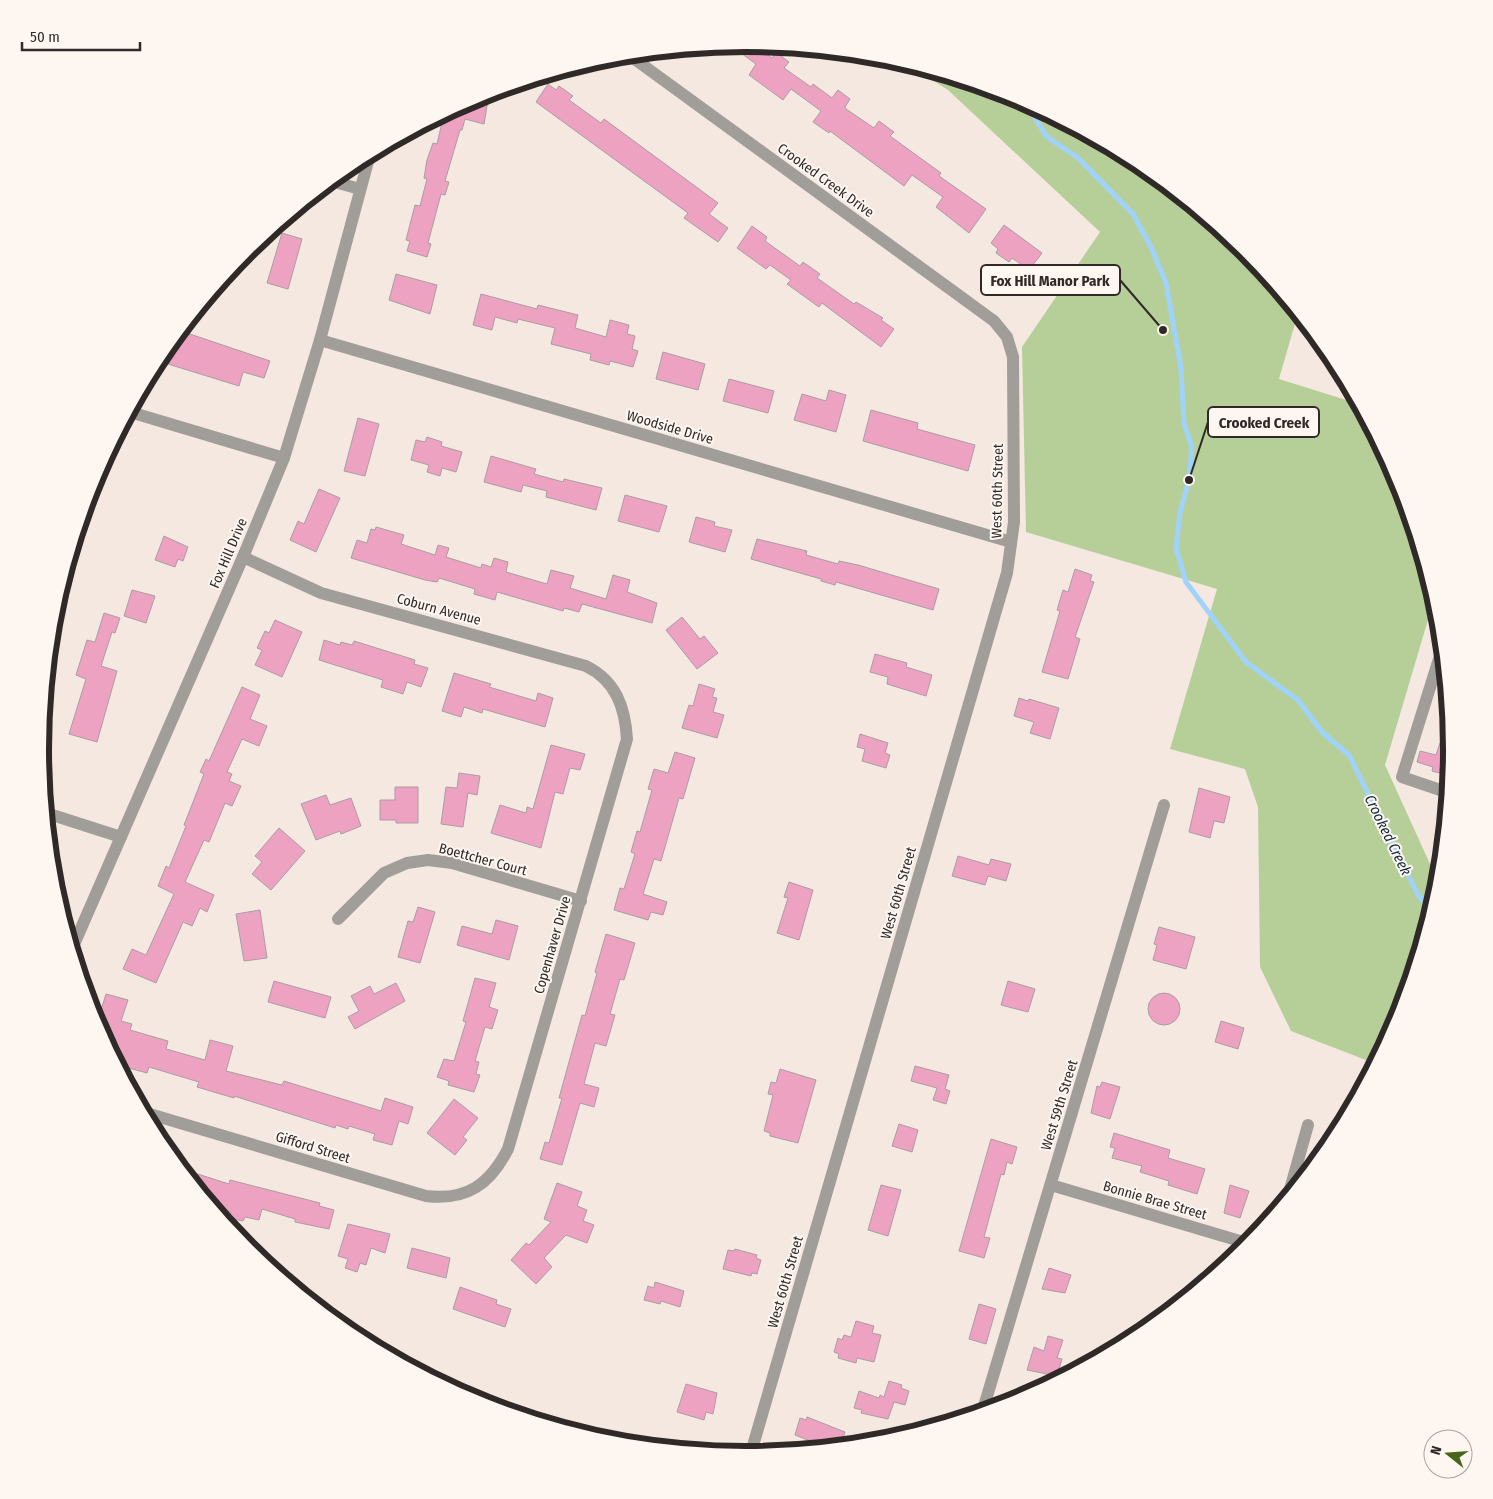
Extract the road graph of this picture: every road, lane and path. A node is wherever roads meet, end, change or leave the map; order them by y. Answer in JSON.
{"nodes":[{"id":1,"x":637,"y":61,"type":"edge"},
{"id":2,"x":367,"y":164,"type":"edge"},
{"id":3,"x":340,"y":183,"type":"edge"},
{"id":4,"x":360,"y":189,"type":"junction"},
{"id":5,"x":1004,"y":332,"type":"joint"},
{"id":6,"x":320,"y":340,"type":"junction"},
{"id":7,"x":135,"y":414,"type":"edge"},
{"id":8,"x":284,"y":458,"type":"junction"},
{"id":9,"x":1011,"y":542,"type":"junction"},
{"id":10,"x":243,"y":557,"type":"junction"},
{"id":11,"x":1438,"y":661,"type":"edge"},
{"id":12,"x":619,"y":698,"type":"joint"},
{"id":13,"x":1443,"y":791,"type":"edge"},
{"id":14,"x":1164,"y":805,"type":"dead end"},
{"id":15,"x":52,"y":815,"type":"edge"},
{"id":16,"x":121,"y":836,"type":"junction"},
{"id":17,"x":580,"y":901,"type":"junction"},
{"id":18,"x":338,"y":919,"type":"dead end"},
{"id":19,"x":76,"y":940,"type":"edge"},
{"id":20,"x":152,"y":1115,"type":"edge"},
{"id":21,"x":1308,"y":1125,"type":"dead end"},
{"id":22,"x":1051,"y":1185,"type":"junction"},
{"id":23,"x":1291,"y":1185,"type":"edge"},
{"id":24,"x":475,"y":1189,"type":"joint"},
{"id":25,"x":1241,"y":1241,"type":"edge"},
{"id":26,"x":984,"y":1405,"type":"edge"},
{"id":27,"x":753,"y":1447,"type":"edge"}],
"edges":[{"from":1,"to":5,"type":"street","name":"Crooked Creek Drive"},
{"from":2,"to":4,"type":"street","name":"Fox Hill Drive"},
{"from":3,"to":4,"type":"street"},
{"from":4,"to":6,"type":"street","name":"Fox Hill Drive"},
{"from":5,"to":9,"type":"street","name":"West 60th Street"},
{"from":6,"to":8,"type":"street","name":"Fox Hill Drive"},
{"from":6,"to":9,"type":"street","name":"Woodside Drive"},
{"from":7,"to":8,"type":"street"},
{"from":8,"to":10,"type":"street","name":"Fox Hill Drive"},
{"from":9,"to":27,"type":"street","name":"West 60th Street"},
{"from":10,"to":12,"type":"street","name":"Coburn Avenue"},
{"from":10,"to":16,"type":"street","name":"Fox Hill Drive"},
{"from":11,"to":13,"type":"street"},
{"from":12,"to":17,"type":"street","name":"Copenhaver Drive"},
{"from":14,"to":22,"type":"street","name":"West 59th Street"},
{"from":15,"to":16,"type":"street"},
{"from":16,"to":19,"type":"street","name":"Fox Hill Drive"},
{"from":17,"to":18,"type":"street","name":"Boettcher Court"},
{"from":17,"to":24,"type":"street","name":"Copenhaver Drive"},
{"from":20,"to":24,"type":"street","name":"Gifford Street"},
{"from":21,"to":23,"type":"street"},
{"from":22,"to":25,"type":"street","name":"Bonnie Brae Street"},
{"from":22,"to":26,"type":"street","name":"West 59th Street"}]}
